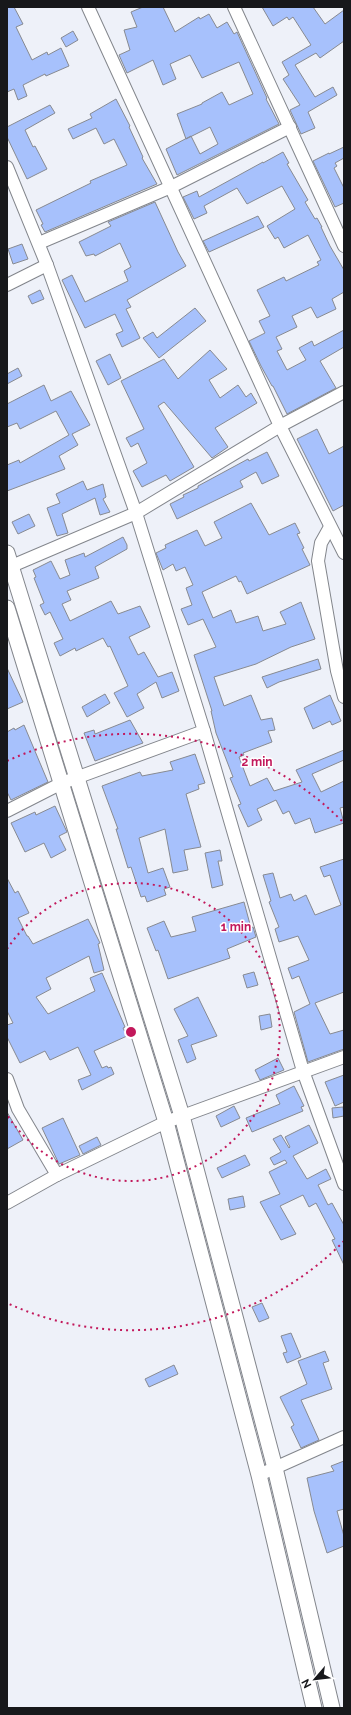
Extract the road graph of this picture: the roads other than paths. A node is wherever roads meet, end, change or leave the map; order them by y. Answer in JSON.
{"nodes":[{"id":1,"x":88,"y":7,"type":"edge"},
{"id":2,"x":234,"y":7,"type":"edge"},
{"id":3,"x":290,"y":128,"type":"junction"},
{"id":4,"x":7,"y":167,"type":"edge"},
{"id":5,"x":171,"y":187,"type":"junction"},
{"id":6,"x":38,"y":243,"type":"junction"},
{"id":7,"x":344,"y":246,"type":"edge"},
{"id":8,"x":46,"y":265,"type":"junction"},
{"id":9,"x":7,"y":286,"type":"edge"},
{"id":10,"x":344,"y":392,"type":"edge"},
{"id":11,"x":280,"y":426,"type":"junction"},
{"id":12,"x":136,"y":513,"type":"junction"},
{"id":13,"x":330,"y":527,"type":"junction"},
{"id":14,"x":344,"y":553,"type":"edge"},
{"id":15,"x":8,"y":562,"type":"edge"},
{"id":16,"x":7,"y":608,"type":"edge"},
{"id":17,"x":344,"y":697,"type":"edge"},
{"id":18,"x":204,"y":731,"type":"junction"},
{"id":19,"x":78,"y":777,"type":"junction"},
{"id":20,"x":62,"y":783,"type":"junction"},
{"id":21,"x":7,"y":811,"type":"edge"},
{"id":22,"x":344,"y":1057,"type":"edge"},
{"id":23,"x":303,"y":1071,"type":"junction"},
{"id":24,"x":7,"y":1079,"type":"edge"},
{"id":25,"x":182,"y":1116,"type":"junction"},
{"id":26,"x":166,"y":1122,"type":"junction"},
{"id":27,"x":57,"y":1175,"type":"junction"},
{"id":28,"x":344,"y":1184,"type":"edge"},
{"id":29,"x":7,"y":1202,"type":"edge"},
{"id":30,"x":344,"y":1437,"type":"edge"},
{"id":31,"x":275,"y":1468,"type":"junction"},
{"id":32,"x":259,"y":1475,"type":"junction"},
{"id":33,"x":314,"y":1708,"type":"edge"},
{"id":34,"x":332,"y":1708,"type":"edge"}],
"edges":[{"from":1,"to":5,"type":"street"},
{"from":2,"to":3,"type":"street"},
{"from":3,"to":5,"type":"street"},
{"from":3,"to":7,"type":"street"},
{"from":4,"to":6,"type":"street"},
{"from":5,"to":6,"type":"street"},
{"from":5,"to":11,"type":"street"},
{"from":6,"to":8,"type":"street"},
{"from":8,"to":9,"type":"street"},
{"from":8,"to":12,"type":"street"},
{"from":10,"to":11,"type":"street"},
{"from":11,"to":12,"type":"street"},
{"from":11,"to":13,"type":"street"},
{"from":12,"to":15,"type":"street"},
{"from":12,"to":18,"type":"street"},
{"from":13,"to":14,"type":"street"},
{"from":13,"to":17,"type":"street"},
{"from":15,"to":19,"type":"street"},
{"from":16,"to":20,"type":"street"},
{"from":18,"to":19,"type":"street"},
{"from":18,"to":23,"type":"street"},
{"from":19,"to":20,"type":"street"},
{"from":19,"to":25,"type":"street"},
{"from":20,"to":21,"type":"street"},
{"from":20,"to":26,"type":"street"},
{"from":22,"to":23,"type":"street"},
{"from":23,"to":25,"type":"street"},
{"from":23,"to":28,"type":"street"},
{"from":24,"to":27,"type":"street"},
{"from":25,"to":26,"type":"street"},
{"from":25,"to":31,"type":"street"},
{"from":26,"to":27,"type":"street"},
{"from":26,"to":32,"type":"street"},
{"from":27,"to":29,"type":"street"},
{"from":30,"to":31,"type":"street"},
{"from":31,"to":32,"type":"street"},
{"from":31,"to":34,"type":"street"},
{"from":32,"to":33,"type":"street"}]}
